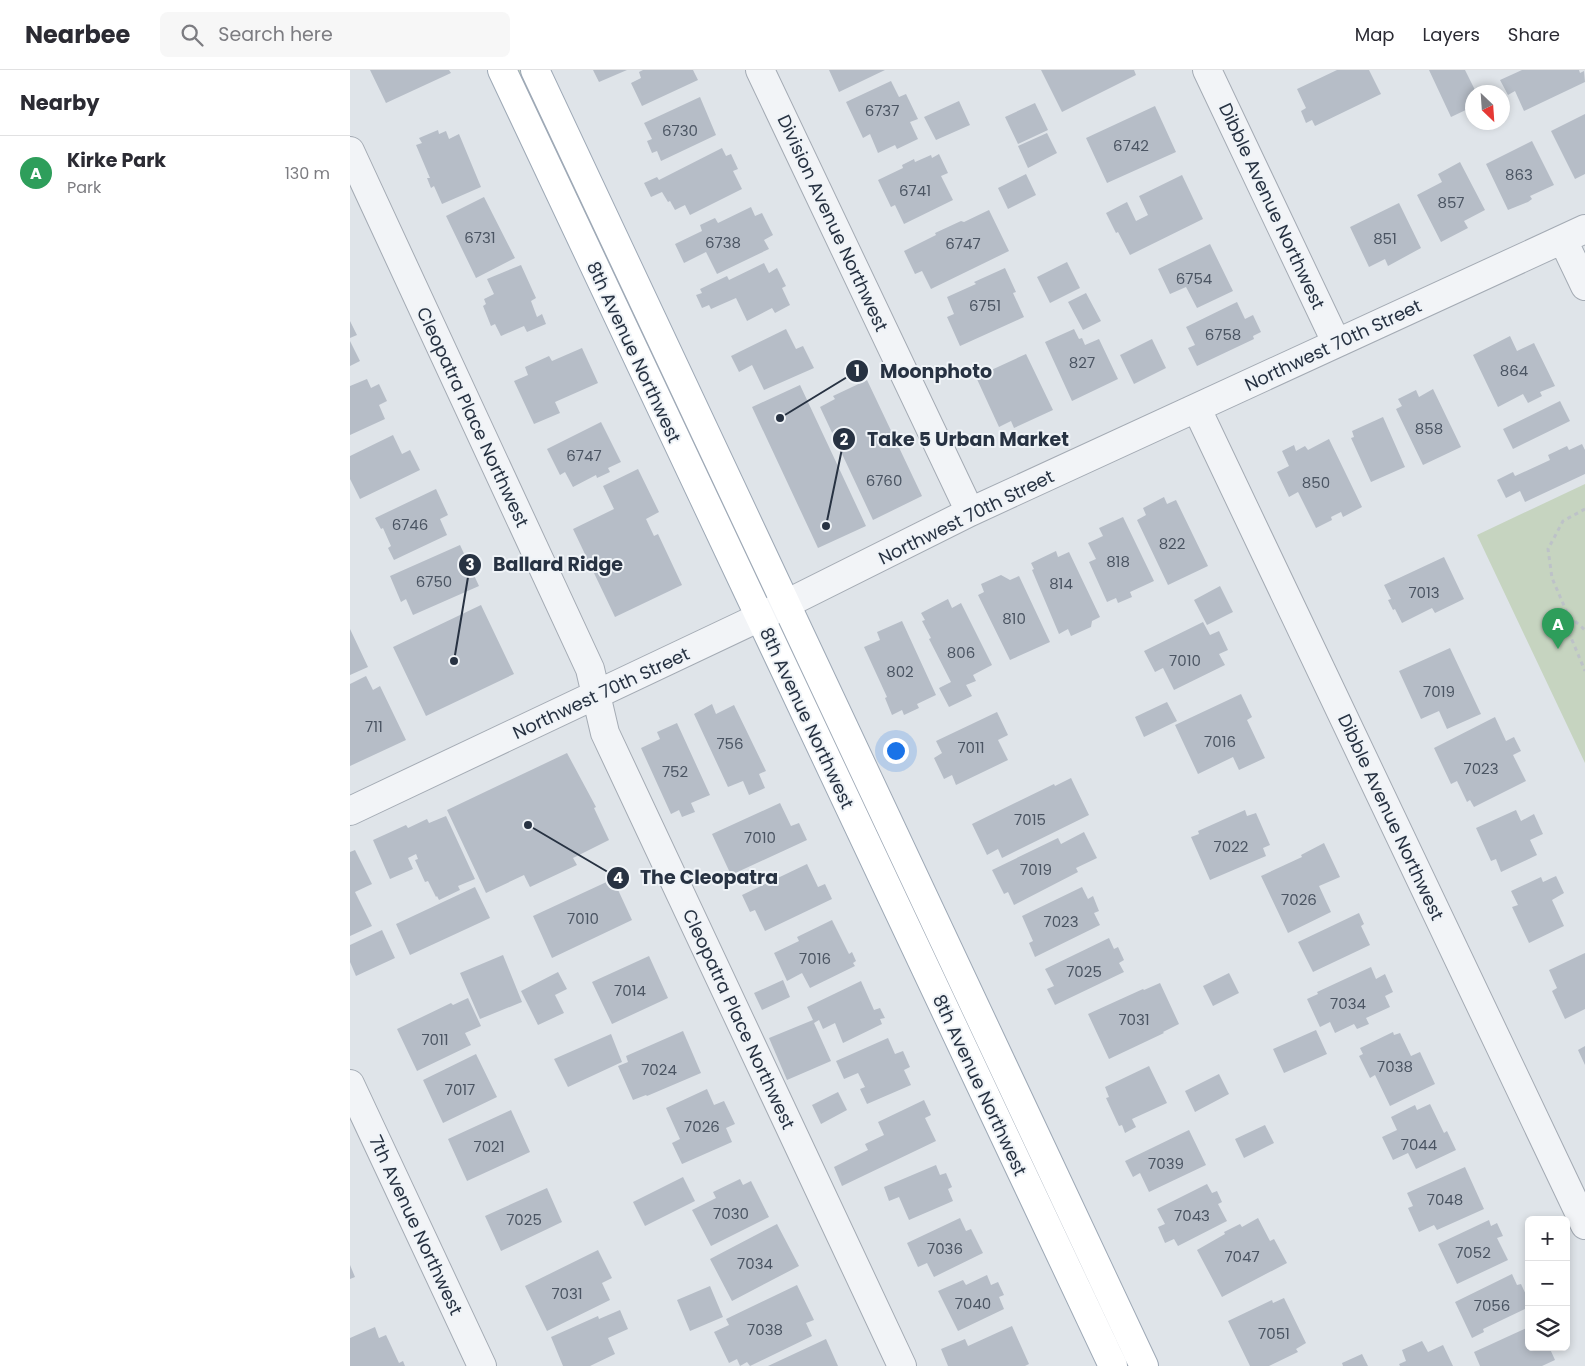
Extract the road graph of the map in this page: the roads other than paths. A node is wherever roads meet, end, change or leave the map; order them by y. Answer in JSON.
{"nodes":[{"id":1,"x":502,"y":70,"type":"edge"},
{"id":2,"x":535,"y":70,"type":"edge"},
{"id":3,"x":760,"y":70,"type":"edge"},
{"id":4,"x":1207,"y":70,"type":"edge"},
{"id":5,"x":350,"y":151,"type":"edge"},
{"id":6,"x":1574,"y":234,"type":"edge"},
{"id":7,"x":1585,"y":286,"type":"edge"},
{"id":8,"x":1336,"y":342,"type":"junction"},
{"id":9,"x":1197,"y":408,"type":"junction"},
{"id":10,"x":970,"y":512,"type":"junction"},
{"id":11,"x":788,"y":604,"type":"junction"},
{"id":12,"x":760,"y":617,"type":"junction"},
{"id":13,"x":596,"y":696,"type":"junction"},
{"id":14,"x":350,"y":811,"type":"edge"},
{"id":15,"x":350,"y":1084,"type":"edge"},
{"id":16,"x":1585,"y":1225,"type":"edge"},
{"id":17,"x":482,"y":1366,"type":"edge"},
{"id":18,"x":902,"y":1366,"type":"edge"},
{"id":19,"x":1113,"y":1366,"type":"edge"},
{"id":20,"x":1144,"y":1366,"type":"edge"}],
"edges":[{"from":1,"to":12,"type":"main road","name":"8th Avenue Northwest"},
{"from":2,"to":11,"type":"main road","name":"8th Avenue Northwest"},
{"from":3,"to":10,"type":"street","name":"Division Avenue Northwest"},
{"from":4,"to":8,"type":"street","name":"Dibble Avenue Northwest"},
{"from":5,"to":13,"type":"street","name":"Cleopatra Place Northwest"},
{"from":6,"to":7,"type":"street"},
{"from":6,"to":8,"type":"street","name":"Northwest 70th Street"},
{"from":8,"to":9,"type":"street","name":"Northwest 70th Street"},
{"from":9,"to":10,"type":"street","name":"Northwest 70th Street"},
{"from":9,"to":16,"type":"street","name":"Dibble Avenue Northwest"},
{"from":10,"to":11,"type":"street","name":"Northwest 70th Street"},
{"from":11,"to":12,"type":"street","name":"Northwest 70th Street"},
{"from":11,"to":20,"type":"main road","name":"8th Avenue Northwest"},
{"from":12,"to":13,"type":"street","name":"Northwest 70th Street"},
{"from":12,"to":19,"type":"main road","name":"8th Avenue Northwest"},
{"from":13,"to":14,"type":"street","name":"Northwest 70th Street"},
{"from":13,"to":18,"type":"street","name":"Cleopatra Place Northwest"},
{"from":15,"to":17,"type":"street","name":"7th Avenue Northwest"}]}
